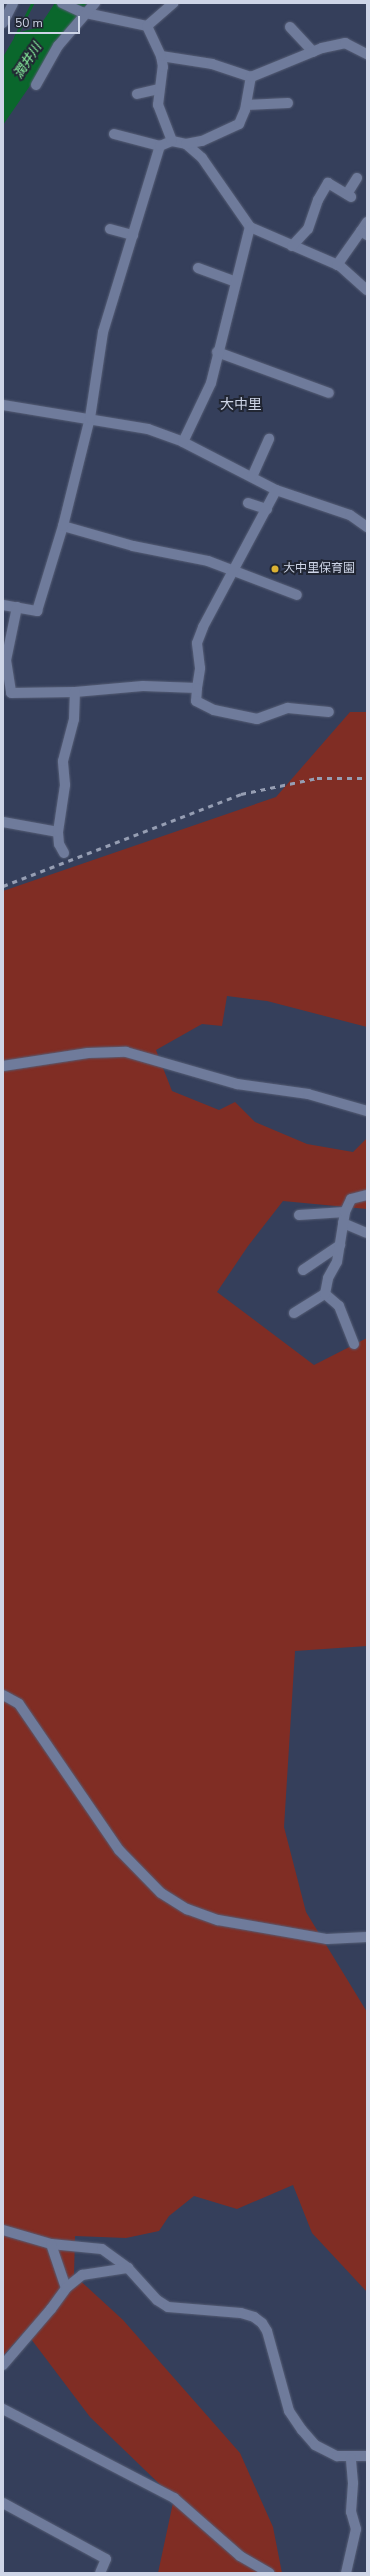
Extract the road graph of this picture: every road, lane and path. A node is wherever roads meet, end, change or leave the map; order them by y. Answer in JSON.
{"nodes":[{"id":1,"x":13,"y":3,"type":"edge"},
{"id":2,"x":62,"y":3,"type":"edge"},
{"id":3,"x":95,"y":3,"type":"edge"},
{"id":4,"x":173,"y":3,"type":"edge"},
{"id":5,"x":85,"y":12,"type":"junction"},
{"id":6,"x":3,"y":23,"type":"edge"},
{"id":7,"x":147,"y":26,"type":"junction"},
{"id":8,"x":290,"y":27,"type":"dead end"},
{"id":9,"x":313,"y":52,"type":"junction"},
{"id":10,"x":367,"y":54,"type":"edge"},
{"id":11,"x":161,"y":56,"type":"junction"},
{"id":12,"x":252,"y":77,"type":"junction"},
{"id":13,"x":36,"y":85,"type":"dead end"},
{"id":14,"x":159,"y":89,"type":"junction"},
{"id":15,"x":138,"y":94,"type":"dead end"},
{"id":16,"x":288,"y":103,"type":"dead end"},
{"id":17,"x":246,"y":105,"type":"junction"},
{"id":18,"x":114,"y":134,"type":"dead end"},
{"id":19,"x":172,"y":141,"type":"junction"},
{"id":20,"x":186,"y":144,"type":"junction"},
{"id":21,"x":160,"y":146,"type":"junction"},
{"id":22,"x":357,"y":178,"type":"dead end"},
{"id":23,"x":250,"y":227,"type":"junction"},
{"id":24,"x":110,"y":229,"type":"dead end"},
{"id":25,"x":365,"y":229,"type":"edge"},
{"id":26,"x":132,"y":235,"type":"junction"},
{"id":27,"x":292,"y":246,"type":"junction"},
{"id":28,"x":337,"y":265,"type":"junction"},
{"id":29,"x":198,"y":268,"type":"dead end"},
{"id":30,"x":236,"y":282,"type":"junction"},
{"id":31,"x":367,"y":290,"type":"edge"},
{"id":32,"x":217,"y":352,"type":"junction"},
{"id":33,"x":329,"y":393,"type":"dead end"},
{"id":34,"x":3,"y":405,"type":"edge"},
{"id":35,"x":90,"y":418,"type":"junction"},
{"id":36,"x":268,"y":439,"type":"dead end"},
{"id":37,"x":184,"y":442,"type":"junction"},
{"id":38,"x":252,"y":477,"type":"junction"},
{"id":39,"x":276,"y":490,"type":"junction"},
{"id":40,"x":248,"y":503,"type":"dead end"},
{"id":41,"x":266,"y":509,"type":"junction"},
{"id":42,"x":63,"y":526,"type":"junction"},
{"id":43,"x":367,"y":527,"type":"edge"},
{"id":44,"x":234,"y":572,"type":"junction"},
{"id":45,"x":297,"y":595,"type":"dead end"},
{"id":46,"x":3,"y":605,"type":"edge"},
{"id":47,"x":17,"y":607,"type":"junction"},
{"id":48,"x":198,"y":688,"type":"junction"},
{"id":49,"x":75,"y":692,"type":"junction"},
{"id":50,"x":329,"y":712,"type":"dead end"},
{"id":51,"x":3,"y":822,"type":"edge"},
{"id":52,"x":58,"y":832,"type":"junction"},
{"id":53,"x":64,"y":853,"type":"dead end"},
{"id":54,"x":3,"y":1066,"type":"edge"},
{"id":55,"x":367,"y":1111,"type":"edge"},
{"id":56,"x":367,"y":1195,"type":"edge"},
{"id":57,"x":345,"y":1212,"type":"junction"},
{"id":58,"x":299,"y":1215,"type":"dead end"},
{"id":59,"x":343,"y":1223,"type":"junction"},
{"id":60,"x":366,"y":1233,"type":"dead end"},
{"id":61,"x":340,"y":1246,"type":"junction"},
{"id":62,"x":303,"y":1270,"type":"dead end"},
{"id":63,"x":325,"y":1294,"type":"junction"},
{"id":64,"x":294,"y":1313,"type":"dead end"},
{"id":65,"x":354,"y":1344,"type":"dead end"},
{"id":66,"x":3,"y":1695,"type":"edge"},
{"id":67,"x":367,"y":1937,"type":"edge"},
{"id":68,"x":3,"y":2230,"type":"edge"},
{"id":69,"x":51,"y":2244,"type":"junction"},
{"id":70,"x":128,"y":2268,"type":"junction"},
{"id":71,"x":66,"y":2288,"type":"junction"},
{"id":72,"x":3,"y":2365,"type":"edge"},
{"id":73,"x":3,"y":2409,"type":"edge"},
{"id":74,"x":367,"y":2456,"type":"edge"},
{"id":75,"x":351,"y":2458,"type":"junction"},
{"id":76,"x":3,"y":2503,"type":"edge"},
{"id":77,"x":100,"y":2573,"type":"edge"},
{"id":78,"x":270,"y":2573,"type":"edge"},
{"id":79,"x":346,"y":2573,"type":"edge"}],
"edges":[{"from":1,"to":6,"type":"street"},
{"from":2,"to":5,"type":"street"},
{"from":3,"to":5,"type":"street"},
{"from":4,"to":7,"type":"street"},
{"from":5,"to":7,"type":"street"},
{"from":5,"to":13,"type":"street"},
{"from":7,"to":11,"type":"street"},
{"from":8,"to":9,"type":"street"},
{"from":9,"to":10,"type":"street"},
{"from":9,"to":12,"type":"street"},
{"from":11,"to":12,"type":"street"},
{"from":11,"to":14,"type":"street"},
{"from":12,"to":17,"type":"street"},
{"from":14,"to":15,"type":"street"},
{"from":14,"to":19,"type":"street"},
{"from":16,"to":17,"type":"street"},
{"from":17,"to":20,"type":"street"},
{"from":18,"to":21,"type":"street"},
{"from":19,"to":20,"type":"street"},
{"from":19,"to":21,"type":"street"},
{"from":20,"to":23,"type":"street"},
{"from":21,"to":26,"type":"street"},
{"from":22,"to":27,"type":"street"},
{"from":23,"to":27,"type":"street"},
{"from":23,"to":30,"type":"street"},
{"from":24,"to":26,"type":"street"},
{"from":25,"to":28,"type":"street"},
{"from":26,"to":35,"type":"street"},
{"from":27,"to":28,"type":"street"},
{"from":28,"to":31,"type":"street"},
{"from":29,"to":30,"type":"street"},
{"from":30,"to":32,"type":"street"},
{"from":32,"to":33,"type":"street"},
{"from":32,"to":37,"type":"street"},
{"from":34,"to":35,"type":"street"},
{"from":35,"to":37,"type":"street"},
{"from":35,"to":42,"type":"street"},
{"from":36,"to":38,"type":"street"},
{"from":37,"to":38,"type":"street"},
{"from":38,"to":39,"type":"street"},
{"from":39,"to":41,"type":"street"},
{"from":39,"to":43,"type":"street"},
{"from":40,"to":41,"type":"street"},
{"from":41,"to":44,"type":"street"},
{"from":42,"to":44,"type":"street"},
{"from":42,"to":47,"type":"street"},
{"from":44,"to":45,"type":"street"},
{"from":44,"to":48,"type":"street"},
{"from":46,"to":47,"type":"street"},
{"from":47,"to":49,"type":"street"},
{"from":48,"to":49,"type":"street"},
{"from":48,"to":50,"type":"street"},
{"from":49,"to":52,"type":"street"},
{"from":51,"to":52,"type":"street"},
{"from":52,"to":53,"type":"street"},
{"from":54,"to":55,"type":"street"},
{"from":56,"to":57,"type":"street"},
{"from":57,"to":58,"type":"street"},
{"from":57,"to":59,"type":"street"},
{"from":59,"to":60,"type":"street"},
{"from":59,"to":61,"type":"street"},
{"from":61,"to":62,"type":"street"},
{"from":61,"to":63,"type":"street"},
{"from":63,"to":64,"type":"street"},
{"from":63,"to":65,"type":"street"},
{"from":66,"to":67,"type":"street"},
{"from":68,"to":69,"type":"street"},
{"from":69,"to":70,"type":"street"},
{"from":69,"to":71,"type":"street"},
{"from":70,"to":71,"type":"street"},
{"from":70,"to":75,"type":"street"},
{"from":71,"to":72,"type":"street"},
{"from":73,"to":78,"type":"street"},
{"from":74,"to":75,"type":"street"},
{"from":75,"to":79,"type":"street"},
{"from":76,"to":77,"type":"street"}]}
